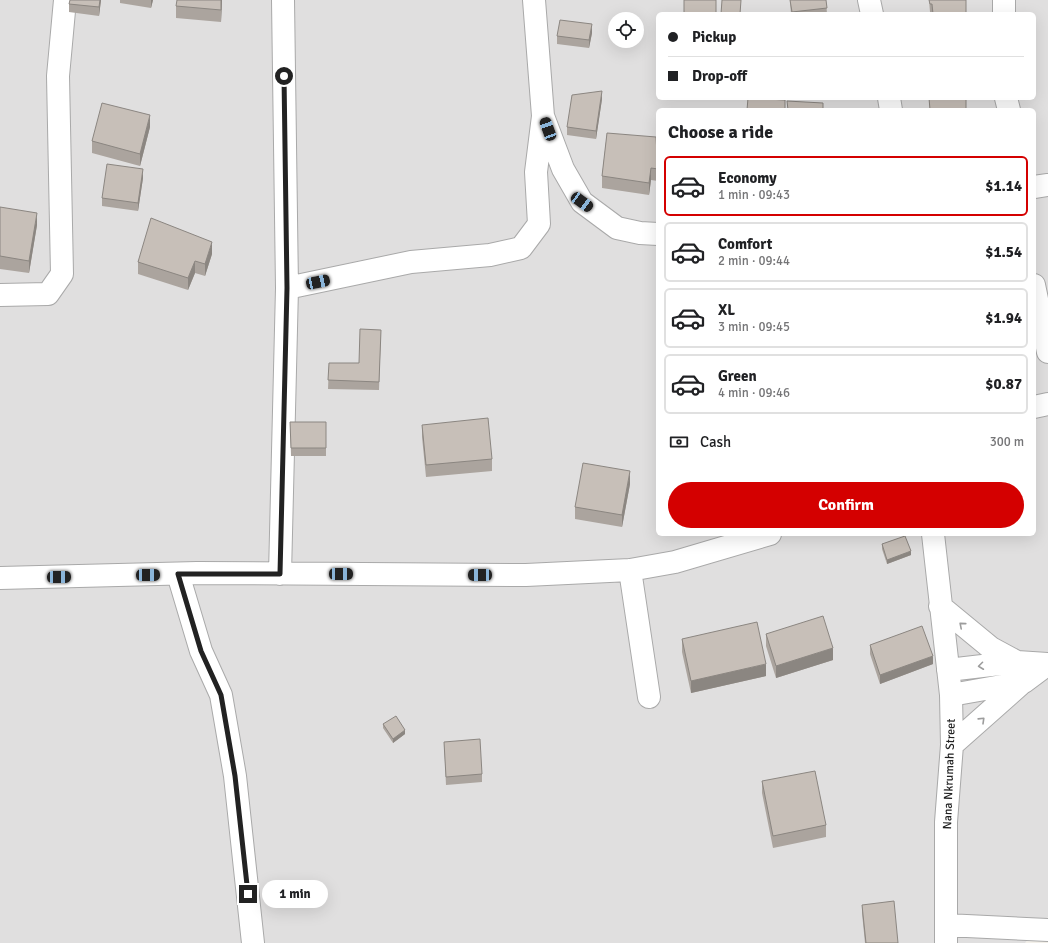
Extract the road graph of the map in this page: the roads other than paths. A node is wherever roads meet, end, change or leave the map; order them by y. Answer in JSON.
{"nodes":[{"id":1,"x":65,"y":0,"type":"edge"},
{"id":2,"x":283,"y":0,"type":"edge"},
{"id":3,"x":534,"y":0,"type":"edge"},
{"id":4,"x":869,"y":0,"type":"edge"},
{"id":5,"x":1004,"y":0,"type":"edge"},
{"id":6,"x":872,"y":12,"type":"edge"},
{"id":7,"x":1004,"y":12,"type":"edge"},
{"id":8,"x":543,"y":116,"type":"junction"},
{"id":9,"x":1048,"y":185,"type":"edge"},
{"id":10,"x":1036,"y":187,"type":"edge"},
{"id":11,"x":656,"y":234,"type":"edge"},
{"id":12,"x":287,"y":288,"type":"junction"},
{"id":13,"x":0,"y":295,"type":"edge"},
{"id":14,"x":1036,"y":295,"type":"edge"},
{"id":15,"x":1048,"y":352,"type":"edge"},
{"id":16,"x":1048,"y":404,"type":"edge"},
{"id":17,"x":1036,"y":407,"type":"edge"},
{"id":18,"x":763,"y":536,"type":"edge"},
{"id":19,"x":933,"y":536,"type":"edge"},
{"id":20,"x":630,"y":570,"type":"junction"},
{"id":21,"x":178,"y":574,"type":"junction"},
{"id":22,"x":280,"y":574,"type":"junction"},
{"id":23,"x":0,"y":578,"type":"edge"},
{"id":24,"x":940,"y":606,"type":"junction"},
{"id":25,"x":948,"y":670,"type":"junction"},
{"id":26,"x":1020,"y":672,"type":"junction"},
{"id":27,"x":951,"y":695,"type":"junction"},
{"id":28,"x":649,"y":697,"type":"dead end"},
{"id":29,"x":952,"y":745,"type":"junction"},
{"id":30,"x":1048,"y":930,"type":"edge"},
{"id":31,"x":946,"y":934,"type":"edge"},
{"id":32,"x":253,"y":943,"type":"edge"}],
"edges":[{"from":1,"to":13,"type":"street"},
{"from":2,"to":12,"type":"street"},
{"from":3,"to":8,"type":"street"},
{"from":4,"to":6,"type":"street"},
{"from":5,"to":7,"type":"street"},
{"from":8,"to":11,"type":"street"},
{"from":8,"to":12,"type":"street"},
{"from":9,"to":10,"type":"street"},
{"from":12,"to":22,"type":"street"},
{"from":14,"to":15,"type":"street"},
{"from":16,"to":17,"type":"street"},
{"from":18,"to":20,"type":"street"},
{"from":19,"to":24,"type":"street","name":"Nana Nkrumah Street"},
{"from":20,"to":22,"type":"street"},
{"from":20,"to":28,"type":"street"},
{"from":21,"to":22,"type":"street"},
{"from":21,"to":23,"type":"street"},
{"from":21,"to":32,"type":"street"},
{"from":24,"to":25,"type":"street","name":"Nana Nkrumah Street"},
{"from":26,"to":24,"type":"street","one_way":true},
{"from":26,"to":25,"type":"street","one_way":true},
{"from":25,"to":27,"type":"street","name":"Nana Nkrumah Street"},
{"from":26,"to":27,"type":"street"},
{"from":29,"to":26,"type":"street","one_way":true},
{"from":27,"to":29,"type":"street","name":"Nana Nkrumah Street"},
{"from":29,"to":31,"type":"street","name":"Nana Nkrumah Street"},
{"from":30,"to":31,"type":"street"}]}
